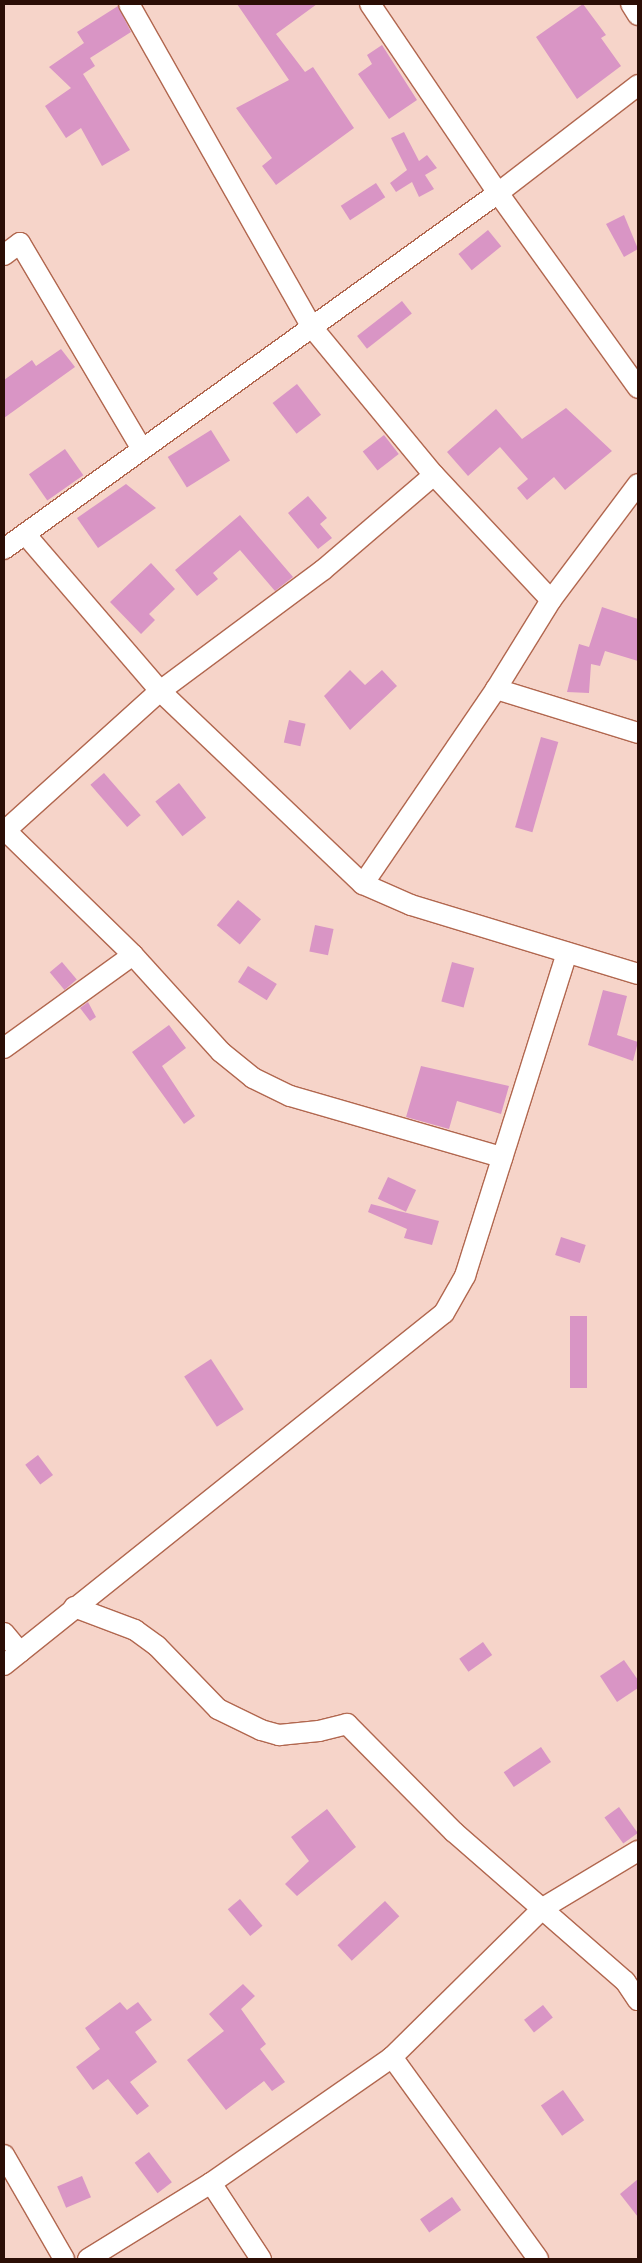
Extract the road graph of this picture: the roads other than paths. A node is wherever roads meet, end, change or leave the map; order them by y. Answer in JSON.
{"nodes":[{"id":1,"x":129,"y":4,"type":"edge"},
{"id":2,"x":370,"y":4,"type":"edge"},
{"id":3,"x":631,"y":4,"type":"edge"},
{"id":4,"x":638,"y":15,"type":"edge"},
{"id":5,"x":638,"y":84,"type":"edge"},
{"id":6,"x":498,"y":193,"type":"junction"},
{"id":7,"x":4,"y":255,"type":"edge"},
{"id":8,"x":311,"y":326,"type":"junction"},
{"id":9,"x":638,"y":388,"type":"edge"},
{"id":10,"x":141,"y":448,"type":"junction"},
{"id":11,"x":434,"y":475,"type":"junction"},
{"id":12,"x":638,"y":484,"type":"edge"},
{"id":13,"x":26,"y":535,"type":"junction"},
{"id":14,"x":4,"y":549,"type":"edge"},
{"id":15,"x":551,"y":600,"type":"junction"},
{"id":16,"x":496,"y":689,"type":"junction"},
{"id":17,"x":160,"y":691,"type":"junction"},
{"id":18,"x":638,"y":733,"type":"edge"},
{"id":19,"x":5,"y":829,"type":"edge"},
{"id":20,"x":363,"y":884,"type":"junction"},
{"id":21,"x":567,"y":953,"type":"junction"},
{"id":22,"x":133,"y":955,"type":"junction"},
{"id":23,"x":638,"y":974,"type":"edge"},
{"id":24,"x":4,"y":1048,"type":"edge"},
{"id":25,"x":502,"y":1157,"type":"junction"},
{"id":26,"x":74,"y":1607,"type":"junction"},
{"id":27,"x":4,"y":1633,"type":"edge"},
{"id":28,"x":20,"y":1652,"type":"junction"},
{"id":29,"x":4,"y":1666,"type":"edge"},
{"id":30,"x":638,"y":1851,"type":"edge"},
{"id":31,"x":543,"y":1908,"type":"junction"},
{"id":32,"x":638,"y":2000,"type":"edge"},
{"id":33,"x":392,"y":2056,"type":"junction"},
{"id":34,"x":4,"y":2155,"type":"edge"},
{"id":35,"x":211,"y":2182,"type":"junction"},
{"id":36,"x":64,"y":2259,"type":"edge"},
{"id":37,"x":88,"y":2259,"type":"edge"},
{"id":38,"x":261,"y":2259,"type":"edge"},
{"id":39,"x":538,"y":2259,"type":"edge"}],
"edges":[{"from":1,"to":8,"type":"street"},
{"from":2,"to":6,"type":"street"},
{"from":3,"to":4,"type":"street"},
{"from":5,"to":6,"type":"street"},
{"from":6,"to":8,"type":"street"},
{"from":6,"to":9,"type":"street"},
{"from":7,"to":10,"type":"street"},
{"from":8,"to":10,"type":"street"},
{"from":8,"to":11,"type":"street"},
{"from":10,"to":13,"type":"street"},
{"from":11,"to":15,"type":"street"},
{"from":11,"to":17,"type":"street"},
{"from":12,"to":15,"type":"street"},
{"from":13,"to":14,"type":"street"},
{"from":13,"to":17,"type":"street"},
{"from":15,"to":16,"type":"street"},
{"from":16,"to":18,"type":"street"},
{"from":16,"to":20,"type":"street"},
{"from":17,"to":19,"type":"street"},
{"from":17,"to":20,"type":"street"},
{"from":19,"to":22,"type":"street"},
{"from":20,"to":21,"type":"street"},
{"from":21,"to":23,"type":"street"},
{"from":21,"to":25,"type":"street"},
{"from":22,"to":24,"type":"street"},
{"from":22,"to":25,"type":"street"},
{"from":25,"to":26,"type":"street"},
{"from":26,"to":28,"type":"street"},
{"from":26,"to":31,"type":"street"},
{"from":27,"to":28,"type":"street"},
{"from":28,"to":29,"type":"street"},
{"from":30,"to":31,"type":"street"},
{"from":31,"to":32,"type":"street"},
{"from":31,"to":33,"type":"street"},
{"from":33,"to":35,"type":"street"},
{"from":33,"to":39,"type":"street"},
{"from":34,"to":36,"type":"street"},
{"from":35,"to":37,"type":"street"},
{"from":35,"to":38,"type":"street"}]}
